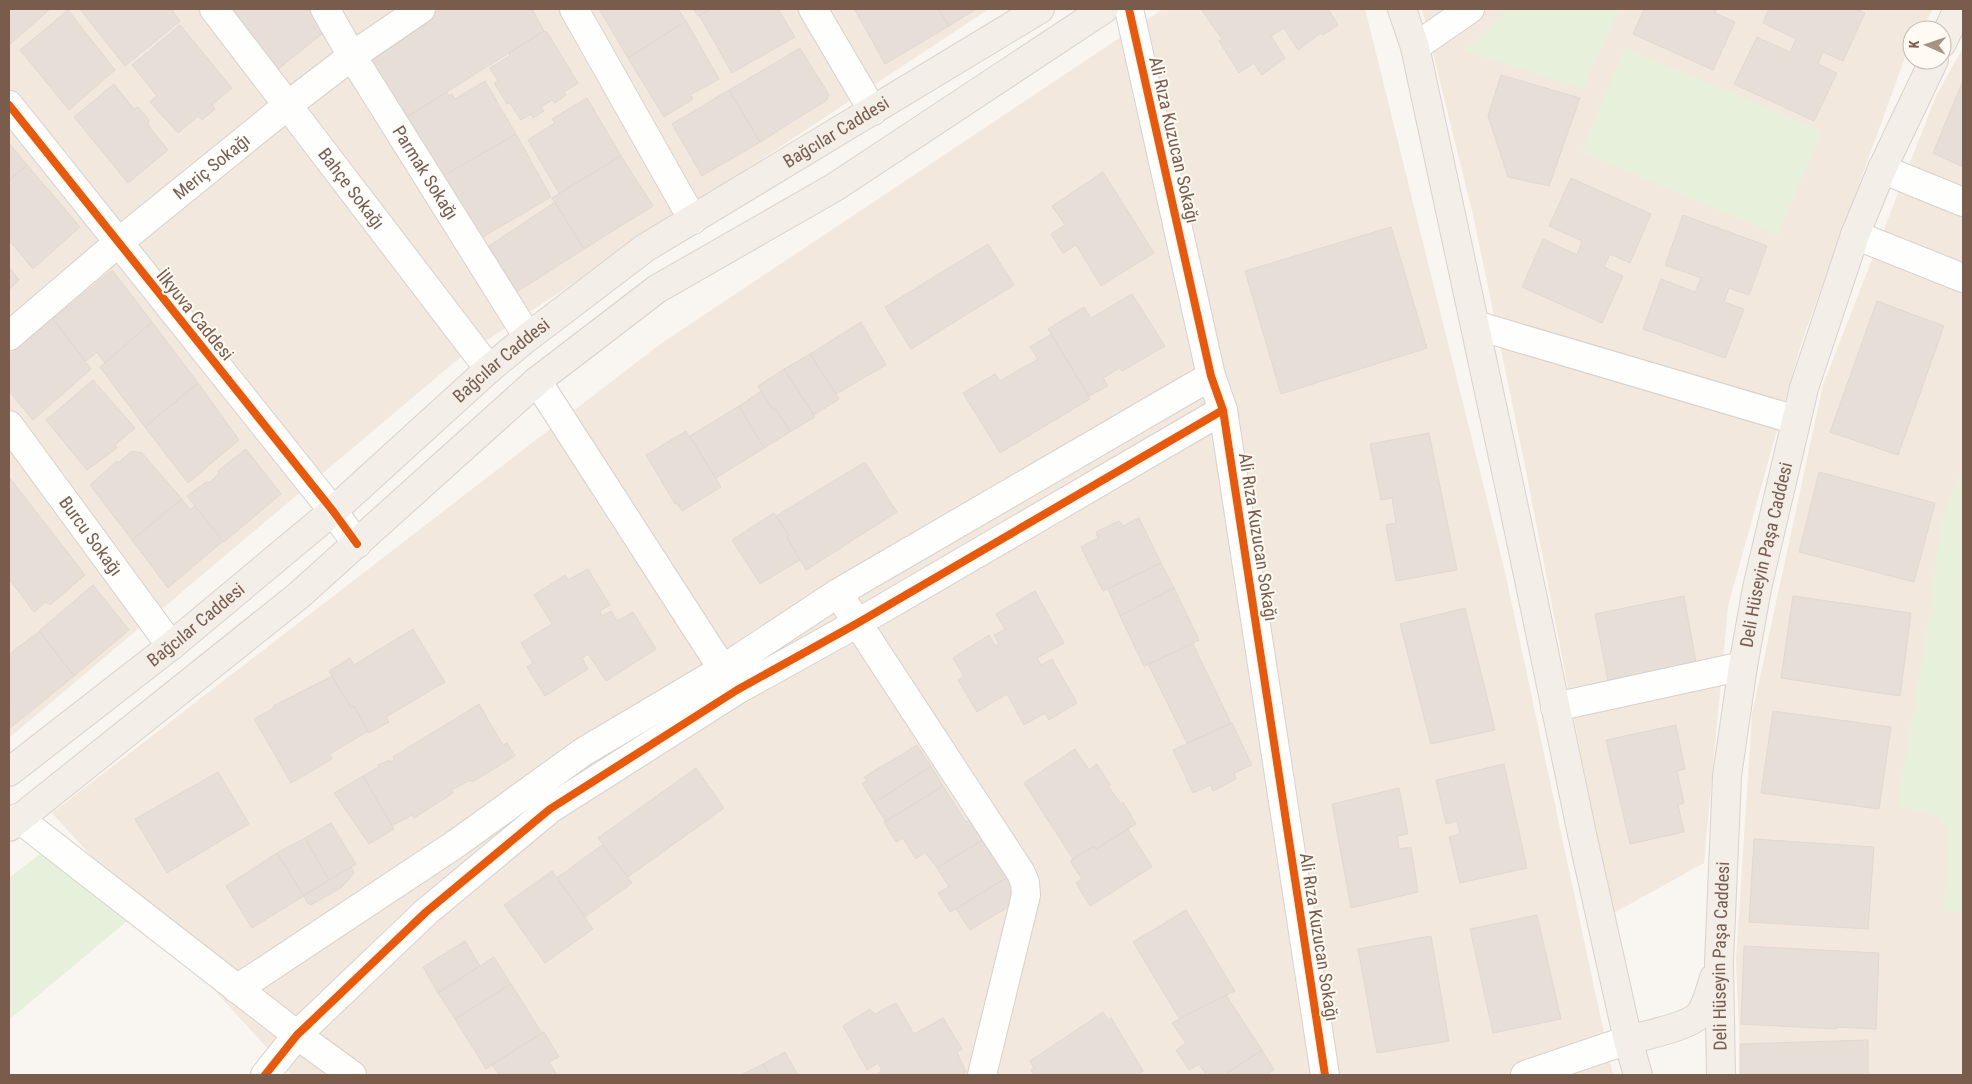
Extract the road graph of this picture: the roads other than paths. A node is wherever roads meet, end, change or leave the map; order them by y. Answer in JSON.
{"nodes":[{"id":1,"x":214,"y":9,"type":"edge"},
{"id":2,"x":325,"y":9,"type":"edge"},
{"id":3,"x":421,"y":9,"type":"edge"},
{"id":4,"x":574,"y":9,"type":"edge"},
{"id":5,"x":813,"y":9,"type":"edge"},
{"id":6,"x":1040,"y":9,"type":"edge"},
{"id":7,"x":1104,"y":9,"type":"edge"},
{"id":8,"x":1129,"y":9,"type":"edge"},
{"id":9,"x":1402,"y":9,"type":"edge"},
{"id":10,"x":1470,"y":9,"type":"edge"},
{"id":11,"x":1958,"y":9,"type":"edge"},
{"id":12,"x":1952,"y":22,"type":"edge"},
{"id":13,"x":1414,"y":47,"type":"junction"},
{"id":14,"x":352,"y":56,"type":"junction"},
{"id":15,"x":1929,"y":70,"type":"edge"},
{"id":16,"x":9,"y":105,"type":"edge"},
{"id":17,"x":288,"y":105,"type":"junction"},
{"id":18,"x":873,"y":110,"type":"junction"},
{"id":19,"x":1882,"y":169,"type":"junction"},
{"id":20,"x":1963,"y":202,"type":"edge"},
{"id":21,"x":693,"y":220,"type":"junction"},
{"id":22,"x":1855,"y":235,"type":"junction"},
{"id":23,"x":119,"y":242,"type":"junction"},
{"id":24,"x":1963,"y":278,"type":"edge"},
{"id":25,"x":1474,"y":324,"type":"junction"},
{"id":26,"x":9,"y":336,"type":"edge"},
{"id":27,"x":528,"y":337,"type":"junction"},
{"id":28,"x":489,"y":369,"type":"junction"},
{"id":29,"x":1211,"y":376,"type":"junction"},
{"id":30,"x":537,"y":381,"type":"junction"},
{"id":31,"x":1223,"y":410,"type":"junction"},
{"id":32,"x":1796,"y":420,"type":"junction"},
{"id":33,"x":9,"y":425,"type":"edge"},
{"id":34,"x":333,"y":511,"type":"junction"},
{"id":35,"x":357,"y":544,"type":"junction"},
{"id":36,"x":838,"y":593,"type":"junction"},
{"id":37,"x":856,"y":624,"type":"junction"},
{"id":38,"x":171,"y":646,"type":"junction"},
{"id":39,"x":1743,"y":666,"type":"junction"},
{"id":40,"x":730,"y":680,"type":"junction"},
{"id":41,"x":1555,"y":707,"type":"junction"},
{"id":42,"x":12,"y":762,"type":"edge"},
{"id":43,"x":14,"y":823,"type":"edge"},
{"id":44,"x":1719,"y":962,"type":"junction"},
{"id":45,"x":237,"y":989,"type":"junction"},
{"id":46,"x":297,"y":1035,"type":"junction"},
{"id":47,"x":1628,"y":1040,"type":"junction"},
{"id":48,"x":264,"y":1075,"type":"edge"},
{"id":49,"x":352,"y":1075,"type":"edge"},
{"id":50,"x":982,"y":1075,"type":"edge"},
{"id":51,"x":1325,"y":1075,"type":"edge"},
{"id":52,"x":1525,"y":1075,"type":"edge"},
{"id":53,"x":1638,"y":1075,"type":"edge"},
{"id":54,"x":1721,"y":1075,"type":"edge"}],
"edges":[{"from":1,"to":17,"type":"street","name":"Bahçe Sokağı"},
{"from":2,"to":14,"type":"street","name":"Parmak Sokağı"},
{"from":3,"to":14,"type":"street","name":"Meriç Sokağı"},
{"from":4,"to":21,"type":"street"},
{"from":5,"to":18,"type":"street"},
{"from":6,"to":18,"type":"main road","name":"Bağcılar Caddesi"},
{"from":7,"to":30,"type":"main road"},
{"from":8,"to":29,"type":"street","name":"Ali Rıza Kuzucan Sokağı"},
{"from":9,"to":13,"type":"main road"},
{"from":10,"to":13,"type":"street"},
{"from":11,"to":12,"type":"main road"},
{"from":13,"to":25,"type":"main road"},
{"from":14,"to":17,"type":"street","name":"Meriç Sokağı"},
{"from":14,"to":27,"type":"street","name":"Parmak Sokağı"},
{"from":15,"to":19,"type":"main road","name":"Deli Hüseyin Paşa Caddesi"},
{"from":16,"to":23,"type":"street","name":"İlkyuva Caddesi"},
{"from":17,"to":23,"type":"street","name":"Meriç Sokağı"},
{"from":17,"to":28,"type":"street","name":"Bahçe Sokağı"},
{"from":18,"to":21,"type":"main road","name":"Bağcılar Caddesi"},
{"from":19,"to":20,"type":"street"},
{"from":19,"to":22,"type":"main road","name":"Deli Hüseyin Paşa Caddesi"},
{"from":21,"to":27,"type":"main road","name":"Bağcılar Caddesi"},
{"from":22,"to":24,"type":"street"},
{"from":22,"to":32,"type":"main road","name":"Deli Hüseyin Paşa Caddesi"},
{"from":23,"to":26,"type":"street","name":"Meriç Sokağı"},
{"from":23,"to":34,"type":"street","name":"İlkyuva Caddesi"},
{"from":25,"to":32,"type":"street"},
{"from":25,"to":41,"type":"main road"},
{"from":27,"to":28,"type":"main road","name":"Bağcılar Caddesi"},
{"from":28,"to":34,"type":"main road","name":"Bağcılar Caddesi"},
{"from":29,"to":31,"type":"street","name":"Ali Rıza Kuzucan Sokağı"},
{"from":29,"to":36,"type":"street"},
{"from":30,"to":35,"type":"main road"},
{"from":30,"to":40,"type":"street"},
{"from":31,"to":37,"type":"street"},
{"from":31,"to":51,"type":"street","name":"Ali Rıza Kuzucan Sokağı"},
{"from":32,"to":39,"type":"main road","name":"Deli Hüseyin Paşa Caddesi"},
{"from":33,"to":38,"type":"street","name":"Burcu Sokağı"},
{"from":34,"to":35,"type":"street","name":"İlkyuva Caddesi"},
{"from":34,"to":38,"type":"main road","name":"Bağcılar Caddesi"},
{"from":35,"to":43,"type":"main road"},
{"from":36,"to":37,"type":"street"},
{"from":36,"to":40,"type":"street"},
{"from":37,"to":40,"type":"street"},
{"from":37,"to":50,"type":"street"},
{"from":38,"to":42,"type":"main road","name":"Bağcılar Caddesi"},
{"from":39,"to":41,"type":"street"},
{"from":39,"to":44,"type":"main road","name":"Deli Hüseyin Paşa Caddesi"},
{"from":40,"to":45,"type":"street"},
{"from":40,"to":46,"type":"street"},
{"from":41,"to":47,"type":"main road"},
{"from":43,"to":45,"type":"street"},
{"from":44,"to":47,"type":"main road"},
{"from":44,"to":54,"type":"main road","name":"Deli Hüseyin Paşa Caddesi"},
{"from":45,"to":46,"type":"street"},
{"from":46,"to":48,"type":"street"},
{"from":46,"to":49,"type":"street"},
{"from":47,"to":52,"type":"street"},
{"from":47,"to":53,"type":"main road"}]}
